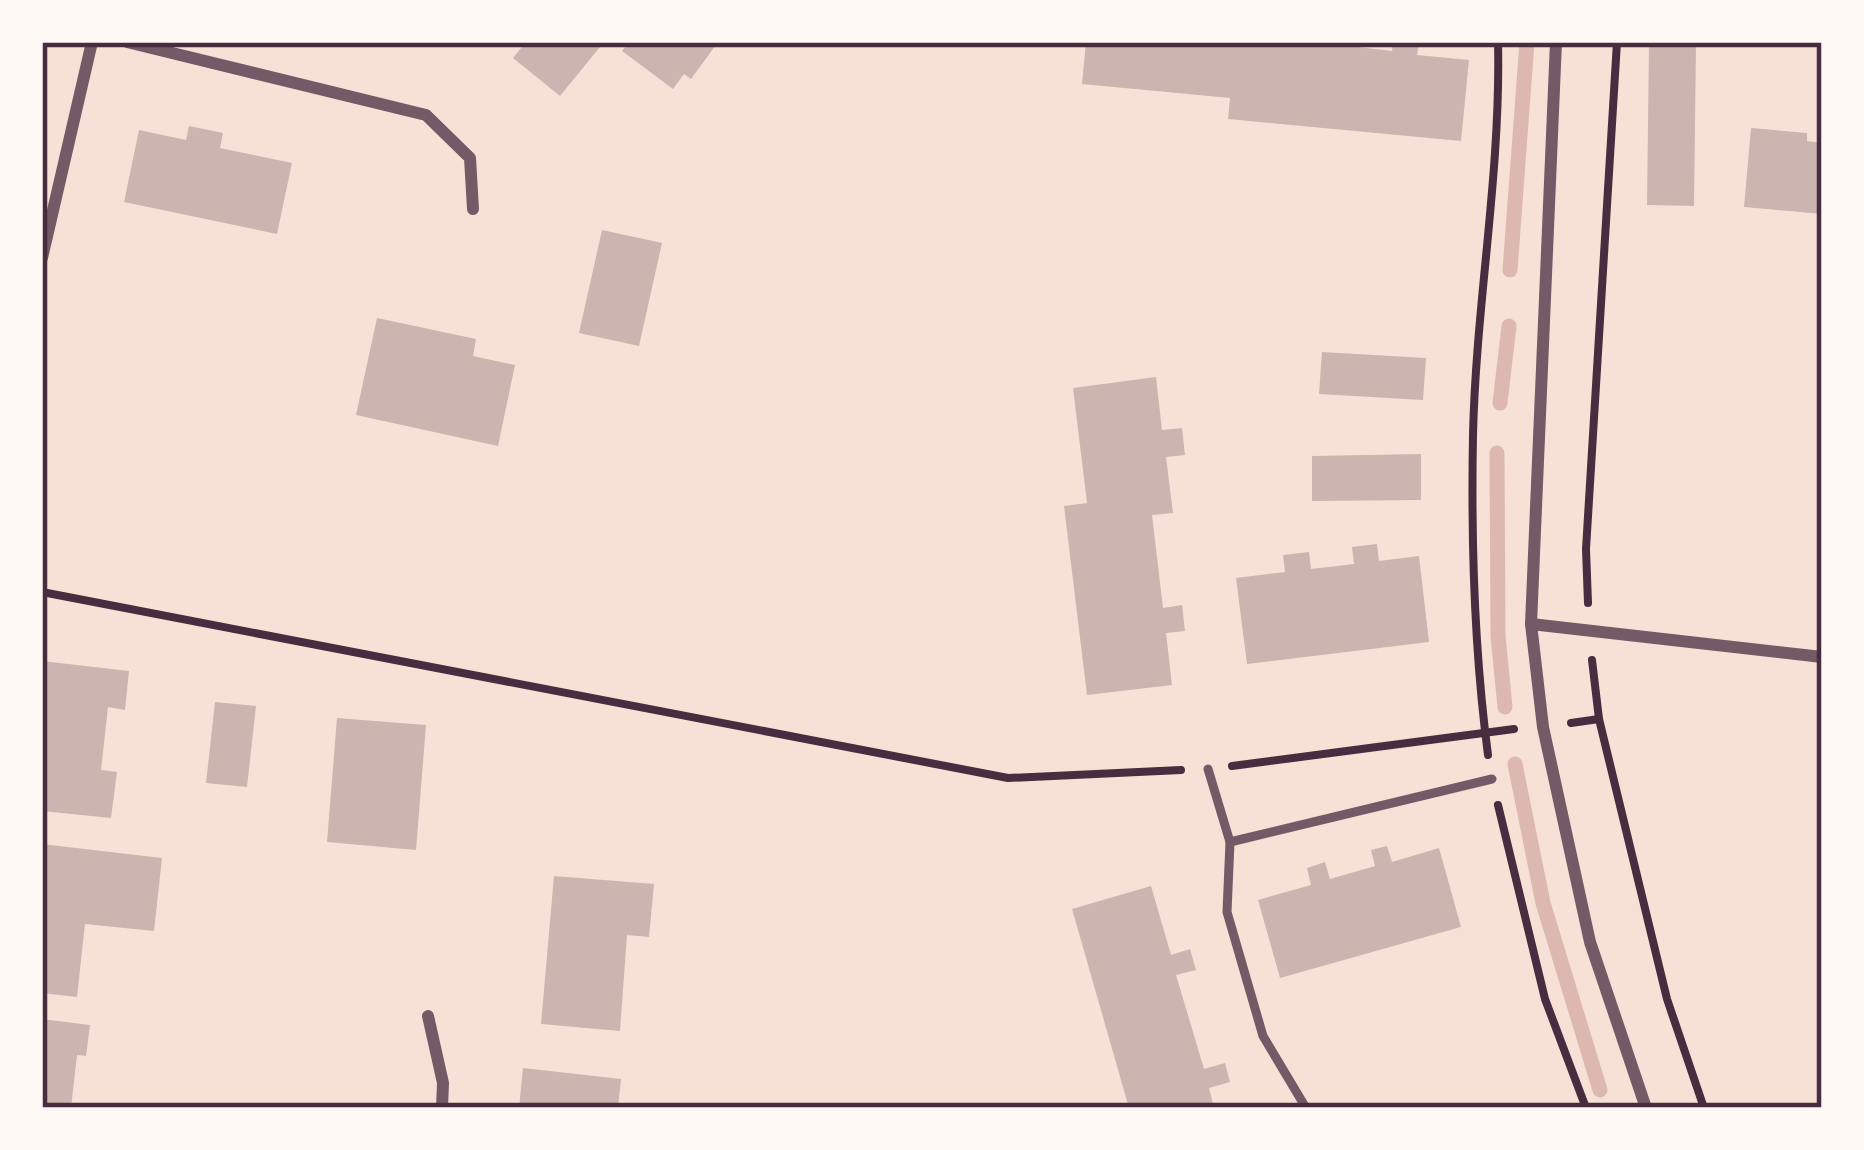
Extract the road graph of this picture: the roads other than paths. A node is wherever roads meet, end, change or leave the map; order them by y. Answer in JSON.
{"nodes":[{"id":1,"x":92,"y":42,"type":"edge"},
{"id":2,"x":127,"y":42,"type":"edge"},
{"id":3,"x":1556,"y":42,"type":"edge"},
{"id":4,"x":473,"y":209,"type":"dead end"},
{"id":5,"x":42,"y":258,"type":"edge"},
{"id":6,"x":1531,"y":624,"type":"junction"},
{"id":7,"x":1822,"y":657,"type":"edge"},
{"id":8,"x":1208,"y":769,"type":"road end"},
{"id":9,"x":1492,"y":779,"type":"dead end"},
{"id":10,"x":1230,"y":842,"type":"junction"},
{"id":11,"x":428,"y":1016,"type":"dead end"},
{"id":12,"x":442,"y":1108,"type":"edge"},
{"id":13,"x":1306,"y":1108,"type":"edge"},
{"id":14,"x":1646,"y":1108,"type":"edge"}],
"edges":[{"from":1,"to":5,"type":"street"},
{"from":2,"to":4,"type":"street"},
{"from":3,"to":6,"type":"street"},
{"from":6,"to":7,"type":"street"},
{"from":6,"to":14,"type":"street"},
{"from":8,"to":10,"type":"lane"},
{"from":9,"to":10,"type":"lane"},
{"from":10,"to":13,"type":"lane"},
{"from":11,"to":12,"type":"street"}]}
